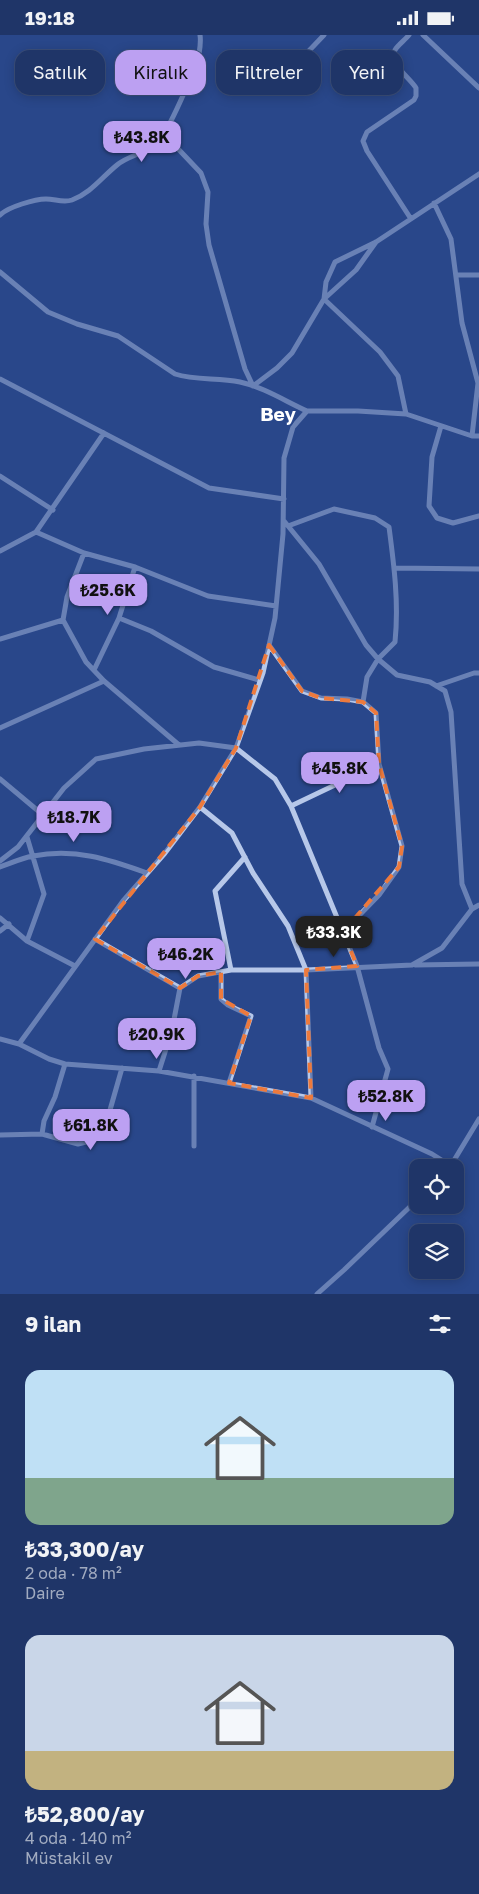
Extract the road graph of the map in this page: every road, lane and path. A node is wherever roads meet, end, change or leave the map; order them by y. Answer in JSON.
{"nodes":[{"id":1,"x":200,"y":35,"type":"edge"},
{"id":2,"x":324,"y":35,"type":"edge"},
{"id":3,"x":409,"y":35,"type":"edge"},
{"id":4,"x":423,"y":35,"type":"edge"},
{"id":5,"x":310,"y":50,"type":"edge"},
{"id":6,"x":479,"y":89,"type":"edge"},
{"id":7,"x":164,"y":134,"type":"junction"},
{"id":8,"x":479,"y":174,"type":"edge"},
{"id":9,"x":434,"y":203,"type":"junction"},
{"id":10,"x":1,"y":213,"type":"edge"},
{"id":11,"x":410,"y":219,"type":"junction"},
{"id":12,"x":376,"y":242,"type":"junction"},
{"id":13,"x":0,"y":272,"type":"edge"},
{"id":14,"x":456,"y":275,"type":"junction"},
{"id":15,"x":479,"y":275,"type":"edge"},
{"id":16,"x":324,"y":299,"type":"junction"},
{"id":17,"x":0,"y":379,"type":"edge"},
{"id":18,"x":253,"y":386,"type":"junction"},
{"id":19,"x":307,"y":411,"type":"junction"},
{"id":20,"x":406,"y":415,"type":"junction"},
{"id":21,"x":441,"y":426,"type":"junction"},
{"id":22,"x":104,"y":433,"type":"junction"},
{"id":23,"x":472,"y":435,"type":"junction"},
{"id":24,"x":479,"y":436,"type":"edge"},
{"id":25,"x":0,"y":476,"type":"edge"},
{"id":26,"x":284,"y":499,"type":"junction"},
{"id":27,"x":52,"y":510,"type":"junction"},
{"id":28,"x":479,"y":515,"type":"edge"},
{"id":29,"x":284,"y":521,"type":"junction"},
{"id":30,"x":288,"y":526,"type":"junction"},
{"id":31,"x":36,"y":532,"type":"junction"},
{"id":32,"x":0,"y":551,"type":"edge"},
{"id":33,"x":84,"y":553,"type":"junction"},
{"id":34,"x":135,"y":567,"type":"junction"},
{"id":35,"x":394,"y":568,"type":"junction"},
{"id":36,"x":479,"y":569,"type":"edge"},
{"id":37,"x":276,"y":606,"type":"junction"},
{"id":38,"x":119,"y":618,"type":"junction"},
{"id":39,"x":63,"y":621,"type":"junction"},
{"id":40,"x":0,"y":639,"type":"edge"},
{"id":41,"x":269,"y":645,"type":"junction"},
{"id":42,"x":378,"y":659,"type":"junction"},
{"id":43,"x":94,"y":671,"type":"junction"},
{"id":44,"x":479,"y":673,"type":"edge"},
{"id":45,"x":259,"y":680,"type":"junction"},
{"id":46,"x":104,"y":681,"type":"junction"},
{"id":47,"x":436,"y":686,"type":"junction"},
{"id":48,"x":363,"y":702,"type":"junction"},
{"id":49,"x":0,"y":728,"type":"edge"},
{"id":50,"x":179,"y":745,"type":"junction"},
{"id":51,"x":236,"y":748,"type":"junction"},
{"id":52,"x":379,"y":764,"type":"junction"},
{"id":53,"x":0,"y":779,"type":"edge"},
{"id":54,"x":291,"y":806,"type":"junction"},
{"id":55,"x":200,"y":807,"type":"junction"},
{"id":56,"x":43,"y":815,"type":"junction"},
{"id":57,"x":27,"y":837,"type":"junction"},
{"id":58,"x":32,"y":856,"type":"junction"},
{"id":59,"x":245,"y":857,"type":"junction"},
{"id":60,"x":0,"y":861,"type":"edge"},
{"id":61,"x":0,"y":867,"type":"edge"},
{"id":62,"x":147,"y":873,"type":"junction"},
{"id":63,"x":479,"y":905,"type":"edge"},
{"id":64,"x":472,"y":909,"type":"junction"},
{"id":65,"x":0,"y":918,"type":"edge"},
{"id":66,"x":9,"y":925,"type":"junction"},
{"id":67,"x":0,"y":931,"type":"edge"},
{"id":68,"x":343,"y":932,"type":"junction"},
{"id":69,"x":95,"y":939,"type":"junction"},
{"id":70,"x":27,"y":941,"type":"junction"},
{"id":71,"x":479,"y":964,"type":"edge"},
{"id":72,"x":412,"y":965,"type":"junction"},
{"id":73,"x":75,"y":966,"type":"junction"},
{"id":74,"x":357,"y":966,"type":"junction"},
{"id":75,"x":231,"y":970,"type":"junction"},
{"id":76,"x":306,"y":970,"type":"junction"},
{"id":77,"x":221,"y":972,"type":"junction"},
{"id":78,"x":180,"y":988,"type":"junction"},
{"id":79,"x":0,"y":1039,"type":"edge"},
{"id":80,"x":19,"y":1044,"type":"junction"},
{"id":81,"x":66,"y":1064,"type":"junction"},
{"id":82,"x":122,"y":1068,"type":"junction"},
{"id":83,"x":159,"y":1071,"type":"junction"},
{"id":84,"x":194,"y":1076,"type":"junction"},
{"id":85,"x":229,"y":1083,"type":"junction"},
{"id":86,"x":311,"y":1098,"type":"junction"},
{"id":87,"x":479,"y":1119,"type":"edge"},
{"id":88,"x":372,"y":1127,"type":"junction"},
{"id":89,"x":42,"y":1134,"type":"junction"},
{"id":90,"x":0,"y":1135,"type":"edge"},
{"id":91,"x":194,"y":1146,"type":"dead end"},
{"id":92,"x":438,"y":1159,"type":"edge"},
{"id":93,"x":455,"y":1159,"type":"edge"},
{"id":94,"x":409,"y":1208,"type":"edge"},
{"id":95,"x":317,"y":1294,"type":"edge"}],
"edges":[{"from":1,"to":7,"type":"street"},
{"from":2,"to":5,"type":"street"},
{"from":3,"to":11,"type":"street"},
{"from":4,"to":6,"type":"street"},
{"from":7,"to":10,"type":"street"},
{"from":7,"to":18,"type":"street"},
{"from":8,"to":9,"type":"street"},
{"from":9,"to":11,"type":"street"},
{"from":9,"to":14,"type":"street"},
{"from":11,"to":12,"type":"street"},
{"from":12,"to":16,"type":"street"},
{"from":12,"to":16,"type":"street"},
{"from":13,"to":18,"type":"street"},
{"from":14,"to":15,"type":"street"},
{"from":14,"to":23,"type":"street"},
{"from":16,"to":18,"type":"street"},
{"from":16,"to":20,"type":"street"},
{"from":17,"to":22,"type":"street"},
{"from":18,"to":19,"type":"street"},
{"from":19,"to":20,"type":"street"},
{"from":19,"to":26,"type":"street"},
{"from":20,"to":21,"type":"street"},
{"from":21,"to":23,"type":"street"},
{"from":21,"to":28,"type":"street"},
{"from":22,"to":26,"type":"street"},
{"from":22,"to":27,"type":"street"},
{"from":23,"to":24,"type":"street"},
{"from":25,"to":27,"type":"street"},
{"from":26,"to":29,"type":"street"},
{"from":27,"to":31,"type":"street"},
{"from":29,"to":30,"type":"street"},
{"from":29,"to":37,"type":"street"},
{"from":30,"to":35,"type":"street"},
{"from":30,"to":42,"type":"street"},
{"from":31,"to":32,"type":"street"},
{"from":31,"to":33,"type":"street"},
{"from":33,"to":34,"type":"street"},
{"from":33,"to":39,"type":"street"},
{"from":34,"to":37,"type":"street"},
{"from":34,"to":38,"type":"street"},
{"from":35,"to":36,"type":"street"},
{"from":35,"to":42,"type":"street"},
{"from":37,"to":41,"type":"street"},
{"from":38,"to":43,"type":"street"},
{"from":38,"to":45,"type":"street"},
{"from":39,"to":40,"type":"street"},
{"from":39,"to":43,"type":"street"},
{"from":41,"to":45,"type":"street"},
{"from":41,"to":48,"type":"street"},
{"from":42,"to":47,"type":"street"},
{"from":42,"to":48,"type":"street"},
{"from":43,"to":46,"type":"street"},
{"from":44,"to":47,"type":"street"},
{"from":45,"to":51,"type":"street"},
{"from":46,"to":49,"type":"street"},
{"from":46,"to":50,"type":"street"},
{"from":47,"to":64,"type":"street"},
{"from":48,"to":52,"type":"street"},
{"from":50,"to":51,"type":"street"},
{"from":50,"to":56,"type":"street"},
{"from":51,"to":54,"type":"street"},
{"from":51,"to":55,"type":"street"},
{"from":52,"to":54,"type":"street"},
{"from":52,"to":68,"type":"street"},
{"from":53,"to":56,"type":"street"},
{"from":54,"to":68,"type":"street"},
{"from":55,"to":59,"type":"street"},
{"from":55,"to":62,"type":"street"},
{"from":56,"to":57,"type":"street"},
{"from":57,"to":58,"type":"street"},
{"from":57,"to":60,"type":"street"},
{"from":58,"to":61,"type":"street"},
{"from":58,"to":62,"type":"street"},
{"from":58,"to":70,"type":"street"},
{"from":59,"to":75,"type":"street"},
{"from":59,"to":76,"type":"street"},
{"from":62,"to":69,"type":"street"},
{"from":63,"to":64,"type":"street"},
{"from":64,"to":72,"type":"street"},
{"from":65,"to":66,"type":"street"},
{"from":66,"to":67,"type":"street"},
{"from":66,"to":70,"type":"street"},
{"from":68,"to":74,"type":"street"},
{"from":69,"to":73,"type":"street"},
{"from":69,"to":78,"type":"street"},
{"from":70,"to":73,"type":"street"},
{"from":71,"to":72,"type":"street"},
{"from":72,"to":74,"type":"street"},
{"from":73,"to":80,"type":"street"},
{"from":74,"to":76,"type":"street"},
{"from":74,"to":88,"type":"street"},
{"from":75,"to":76,"type":"street"},
{"from":75,"to":77,"type":"street"},
{"from":76,"to":86,"type":"street"},
{"from":77,"to":78,"type":"street"},
{"from":77,"to":85,"type":"street"},
{"from":78,"to":83,"type":"street"},
{"from":79,"to":80,"type":"street"},
{"from":80,"to":81,"type":"street"},
{"from":81,"to":82,"type":"street"},
{"from":81,"to":89,"type":"street"},
{"from":82,"to":83,"type":"street"},
{"from":82,"to":89,"type":"street"},
{"from":83,"to":84,"type":"street"},
{"from":84,"to":85,"type":"street"},
{"from":84,"to":91,"type":"street"},
{"from":85,"to":86,"type":"street"},
{"from":86,"to":88,"type":"street"},
{"from":87,"to":93,"type":"street"},
{"from":88,"to":92,"type":"street"},
{"from":89,"to":90,"type":"street"},
{"from":94,"to":95,"type":"street"}]}
